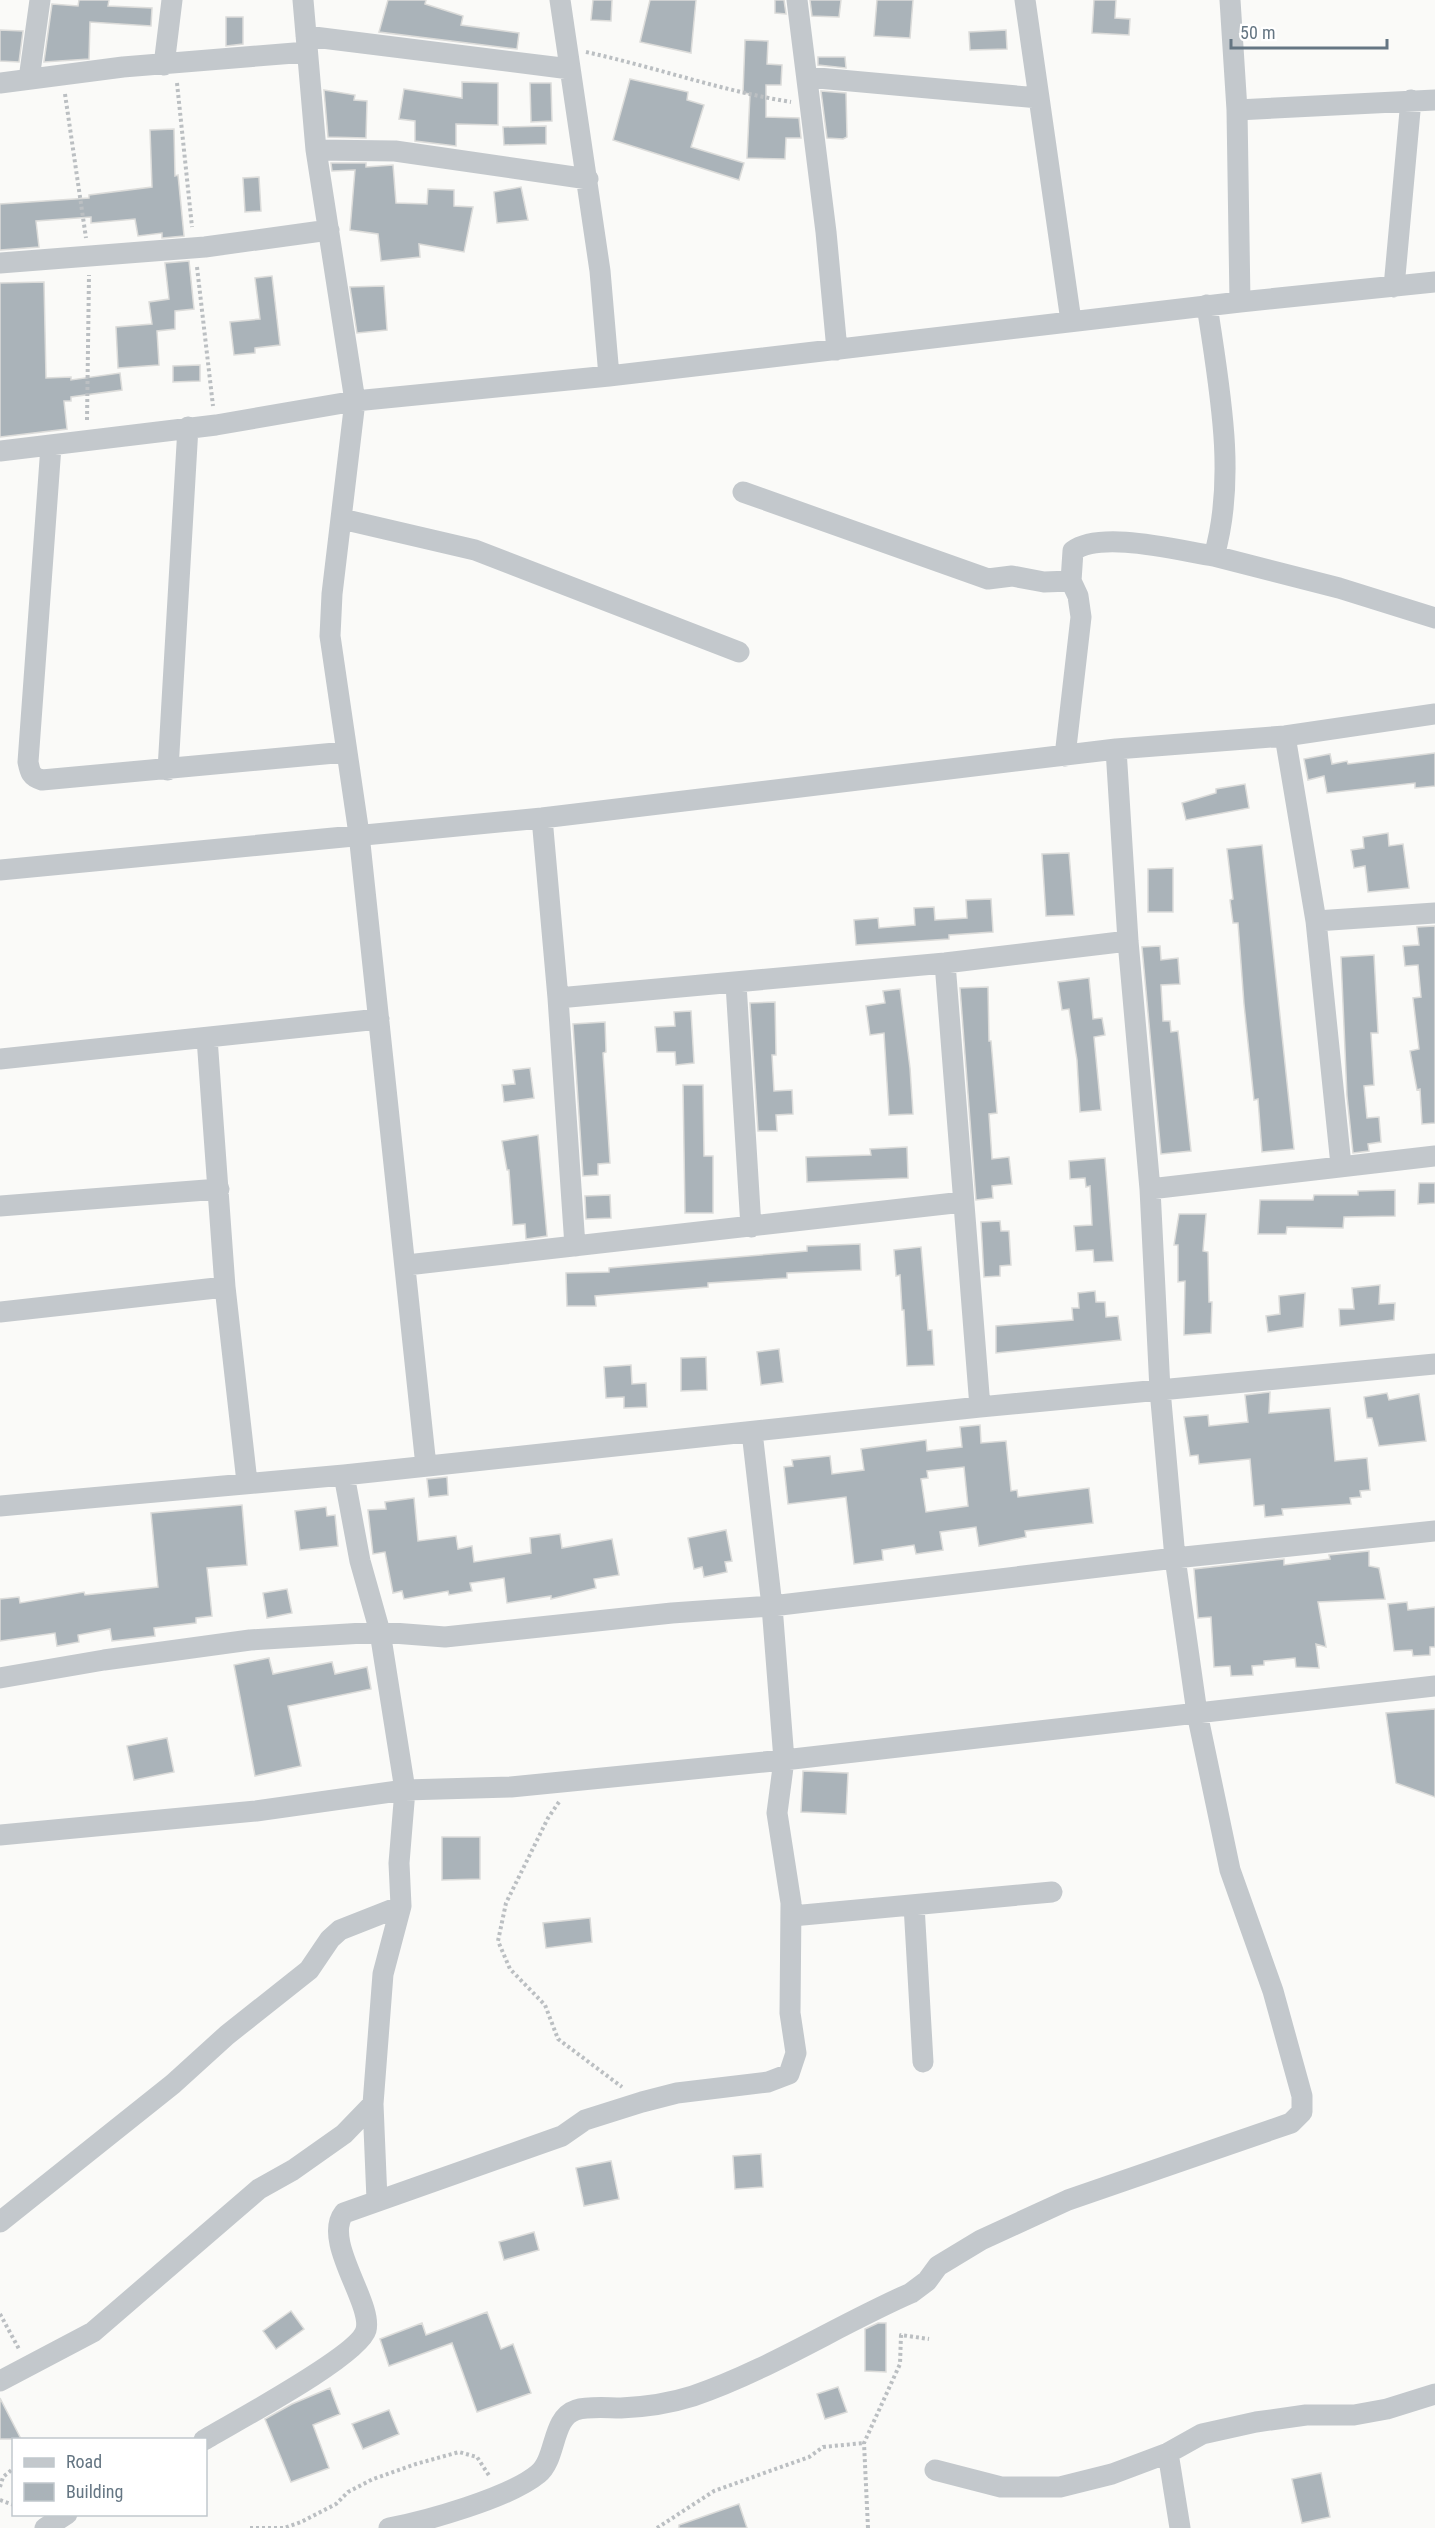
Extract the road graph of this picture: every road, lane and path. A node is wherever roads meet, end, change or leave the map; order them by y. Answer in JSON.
{"nodes":[{"id":1,"x":40,"y":0,"type":"edge"},
{"id":2,"x":172,"y":0,"type":"edge"},
{"id":3,"x":303,"y":0,"type":"edge"},
{"id":4,"x":560,"y":0,"type":"edge"},
{"id":5,"x":797,"y":0,"type":"edge"},
{"id":6,"x":1025,"y":0,"type":"edge"},
{"id":7,"x":1230,"y":0,"type":"edge"},
{"id":8,"x":306,"y":44,"type":"junction"},
{"id":9,"x":569,"y":59,"type":"junction"},
{"id":10,"x":164,"y":64,"type":"junction"},
{"id":11,"x":807,"y":77,"type":"junction"},
{"id":12,"x":29,"y":79,"type":"junction"},
{"id":13,"x":0,"y":83,"type":"edge"},
{"id":14,"x":1039,"y":98,"type":"junction"},
{"id":15,"x":1411,"y":100,"type":"junction"},
{"id":16,"x":1435,"y":100,"type":"edge"},
{"id":17,"x":810,"y":105,"type":"junction"},
{"id":18,"x":1237,"y":110,"type":"junction"},
{"id":19,"x":316,"y":150,"type":"junction"},
{"id":20,"x":588,"y":179,"type":"junction"},
{"id":21,"x":329,"y":230,"type":"junction"},
{"id":22,"x":0,"y":263,"type":"edge"},
{"id":23,"x":1435,"y":282,"type":"edge"},
{"id":24,"x":1394,"y":287,"type":"junction"},
{"id":25,"x":1240,"y":302,"type":"junction"},
{"id":26,"x":1207,"y":305,"type":"junction"},
{"id":27,"x":1071,"y":321,"type":"junction"},
{"id":28,"x":837,"y":350,"type":"junction"},
{"id":29,"x":609,"y":376,"type":"junction"},
{"id":30,"x":355,"y":401,"type":"junction"},
{"id":31,"x":188,"y":427,"type":"junction"},
{"id":32,"x":51,"y":446,"type":"junction"},
{"id":33,"x":0,"y":451,"type":"edge"},
{"id":34,"x":743,"y":492,"type":"dead end"},
{"id":35,"x":342,"y":519,"type":"junction"},
{"id":36,"x":1214,"y":556,"type":"junction"},
{"id":37,"x":1071,"y":581,"type":"junction"},
{"id":38,"x":1435,"y":618,"type":"edge"},
{"id":39,"x":739,"y":652,"type":"dead end"},
{"id":40,"x":1435,"y":714,"type":"edge"},
{"id":41,"x":1285,"y":736,"type":"junction"},
{"id":42,"x":1116,"y":749,"type":"junction"},
{"id":43,"x":346,"y":752,"type":"junction"},
{"id":44,"x":1065,"y":756,"type":"junction"},
{"id":45,"x":168,"y":770,"type":"junction"},
{"id":46,"x":542,"y":818,"type":"junction"},
{"id":47,"x":359,"y":834,"type":"junction"},
{"id":48,"x":0,"y":870,"type":"edge"},
{"id":49,"x":1435,"y":914,"type":"edge"},
{"id":50,"x":1316,"y":921,"type":"junction"},
{"id":51,"x":1128,"y":941,"type":"junction"},
{"id":52,"x":945,"y":963,"type":"junction"},
{"id":53,"x":736,"y":984,"type":"junction"},
{"id":54,"x":558,"y":998,"type":"junction"},
{"id":55,"x":379,"y":1019,"type":"junction"},
{"id":56,"x":207,"y":1038,"type":"junction"},
{"id":57,"x":0,"y":1059,"type":"edge"},
{"id":58,"x":1435,"y":1156,"type":"edge"},
{"id":59,"x":1341,"y":1165,"type":"junction"},
{"id":60,"x":219,"y":1189,"type":"junction"},
{"id":61,"x":1150,"y":1189,"type":"junction"},
{"id":62,"x":963,"y":1202,"type":"junction"},
{"id":63,"x":0,"y":1206,"type":"edge"},
{"id":64,"x":751,"y":1227,"type":"junction"},
{"id":65,"x":575,"y":1246,"type":"junction"},
{"id":66,"x":406,"y":1265,"type":"junction"},
{"id":67,"x":225,"y":1287,"type":"junction"},
{"id":68,"x":0,"y":1312,"type":"edge"},
{"id":69,"x":1435,"y":1364,"type":"edge"},
{"id":70,"x":1160,"y":1390,"type":"junction"},
{"id":71,"x":980,"y":1407,"type":"junction"},
{"id":72,"x":752,"y":1432,"type":"junction"},
{"id":73,"x":426,"y":1466,"type":"junction"},
{"id":74,"x":344,"y":1475,"type":"junction"},
{"id":75,"x":247,"y":1482,"type":"junction"},
{"id":76,"x":0,"y":1506,"type":"edge"},
{"id":77,"x":1435,"y":1531,"type":"edge"},
{"id":78,"x":1175,"y":1558,"type":"junction"},
{"id":79,"x":772,"y":1606,"type":"junction"},
{"id":80,"x":380,"y":1632,"type":"junction"},
{"id":81,"x":0,"y":1678,"type":"edge"},
{"id":82,"x":1435,"y":1686,"type":"edge"},
{"id":83,"x":1197,"y":1713,"type":"junction"},
{"id":84,"x":784,"y":1760,"type":"junction"},
{"id":85,"x":574,"y":1780,"type":"junction"},
{"id":86,"x":405,"y":1790,"type":"junction"},
{"id":87,"x":0,"y":1835,"type":"edge"},
{"id":88,"x":1052,"y":1892,"type":"dead end"},
{"id":89,"x":914,"y":1905,"type":"junction"},
{"id":90,"x":401,"y":1906,"type":"junction"},
{"id":91,"x":792,"y":1916,"type":"junction"},
{"id":92,"x":923,"y":2062,"type":"dead end"},
{"id":93,"x":642,"y":2102,"type":"junction"},
{"id":94,"x":373,"y":2104,"type":"junction"},
{"id":95,"x":377,"y":2200,"type":"junction"},
{"id":96,"x":0,"y":2222,"type":"edge"},
{"id":97,"x":0,"y":2314,"type":"edge"},
{"id":98,"x":929,"y":2339,"type":"dead end"},
{"id":99,"x":27,"y":2366,"type":"junction"},
{"id":100,"x":0,"y":2380,"type":"edge"},
{"id":101,"x":1435,"y":2394,"type":"edge"},
{"id":102,"x":206,"y":2438,"type":"edge"},
{"id":103,"x":864,"y":2443,"type":"junction"},
{"id":104,"x":1168,"y":2453,"type":"junction"},
{"id":105,"x":12,"y":2470,"type":"edge"},
{"id":106,"x":934,"y":2470,"type":"dead end"},
{"id":107,"x":0,"y":2487,"type":"edge"},
{"id":108,"x":500,"y":2494,"type":"junction"},
{"id":109,"x":64,"y":2516,"type":"edge"},
{"id":110,"x":45,"y":2528,"type":"edge"},
{"id":111,"x":250,"y":2528,"type":"edge"},
{"id":112,"x":389,"y":2528,"type":"edge"},
{"id":113,"x":657,"y":2528,"type":"edge"},
{"id":114,"x":868,"y":2528,"type":"edge"},
{"id":115,"x":1180,"y":2528,"type":"edge"}],
"edges":[{"from":1,"to":12,"type":"street"},
{"from":2,"to":10,"type":"street"},
{"from":3,"to":8,"type":"street"},
{"from":4,"to":9,"type":"street"},
{"from":5,"to":11,"type":"street"},
{"from":6,"to":14,"type":"street"},
{"from":7,"to":18,"type":"street"},
{"from":8,"to":9,"type":"street"},
{"from":8,"to":10,"type":"street"},
{"from":8,"to":19,"type":"street"},
{"from":9,"to":17,"type":"path"},
{"from":9,"to":20,"type":"street"},
{"from":10,"to":12,"type":"street"},
{"from":11,"to":14,"type":"street"},
{"from":11,"to":17,"type":"street"},
{"from":12,"to":13,"type":"street"},
{"from":14,"to":27,"type":"street"},
{"from":15,"to":16,"type":"street"},
{"from":15,"to":18,"type":"street"},
{"from":15,"to":24,"type":"street"},
{"from":17,"to":28,"type":"street"},
{"from":18,"to":25,"type":"street"},
{"from":19,"to":20,"type":"street"},
{"from":19,"to":21,"type":"street"},
{"from":20,"to":29,"type":"street"},
{"from":21,"to":22,"type":"street"},
{"from":21,"to":30,"type":"street"},
{"from":23,"to":24,"type":"street"},
{"from":24,"to":25,"type":"street"},
{"from":25,"to":26,"type":"street"},
{"from":26,"to":27,"type":"street"},
{"from":26,"to":36,"type":"street"},
{"from":27,"to":28,"type":"street"},
{"from":28,"to":29,"type":"street"},
{"from":29,"to":30,"type":"street"},
{"from":30,"to":31,"type":"street"},
{"from":30,"to":35,"type":"street"},
{"from":31,"to":32,"type":"street"},
{"from":31,"to":45,"type":"street"},
{"from":32,"to":33,"type":"street"},
{"from":32,"to":45,"type":"street"},
{"from":34,"to":37,"type":"street"},
{"from":35,"to":39,"type":"street"},
{"from":35,"to":43,"type":"street"},
{"from":36,"to":37,"type":"street"},
{"from":36,"to":38,"type":"street"},
{"from":37,"to":44,"type":"street"},
{"from":40,"to":41,"type":"street"},
{"from":41,"to":42,"type":"street"},
{"from":41,"to":50,"type":"street"},
{"from":42,"to":44,"type":"street"},
{"from":42,"to":51,"type":"street"},
{"from":43,"to":45,"type":"street"},
{"from":43,"to":47,"type":"street"},
{"from":44,"to":46,"type":"street"},
{"from":46,"to":47,"type":"street"},
{"from":46,"to":54,"type":"street"},
{"from":47,"to":48,"type":"street"},
{"from":47,"to":55,"type":"street"},
{"from":49,"to":50,"type":"street"},
{"from":50,"to":59,"type":"street"},
{"from":51,"to":52,"type":"street"},
{"from":51,"to":61,"type":"street"},
{"from":52,"to":53,"type":"street"},
{"from":52,"to":62,"type":"street"},
{"from":53,"to":54,"type":"street"},
{"from":53,"to":64,"type":"street"},
{"from":54,"to":65,"type":"street"},
{"from":55,"to":56,"type":"street"},
{"from":55,"to":66,"type":"street"},
{"from":56,"to":57,"type":"street"},
{"from":56,"to":60,"type":"street"},
{"from":58,"to":59,"type":"street"},
{"from":59,"to":61,"type":"street"},
{"from":60,"to":63,"type":"street"},
{"from":60,"to":67,"type":"street"},
{"from":61,"to":70,"type":"street"},
{"from":62,"to":64,"type":"street"},
{"from":62,"to":71,"type":"street"},
{"from":64,"to":65,"type":"street"},
{"from":65,"to":66,"type":"street"},
{"from":66,"to":73,"type":"street"},
{"from":67,"to":68,"type":"street"},
{"from":67,"to":75,"type":"street"},
{"from":69,"to":70,"type":"street"},
{"from":70,"to":71,"type":"street"},
{"from":70,"to":78,"type":"street"},
{"from":71,"to":72,"type":"street"},
{"from":72,"to":73,"type":"street"},
{"from":72,"to":79,"type":"street"},
{"from":73,"to":74,"type":"street"},
{"from":74,"to":75,"type":"street"},
{"from":74,"to":80,"type":"street"},
{"from":75,"to":76,"type":"street"},
{"from":77,"to":78,"type":"street"},
{"from":78,"to":79,"type":"street"},
{"from":78,"to":83,"type":"street"},
{"from":79,"to":80,"type":"street"},
{"from":79,"to":84,"type":"street"},
{"from":80,"to":81,"type":"street"},
{"from":80,"to":86,"type":"street"},
{"from":82,"to":83,"type":"street"},
{"from":83,"to":84,"type":"street"},
{"from":83,"to":108,"type":"street"},
{"from":84,"to":85,"type":"street"},
{"from":84,"to":91,"type":"street"},
{"from":85,"to":86,"type":"street"},
{"from":85,"to":93,"type":"path"},
{"from":86,"to":87,"type":"street"},
{"from":86,"to":90,"type":"street"},
{"from":88,"to":89,"type":"street"},
{"from":89,"to":91,"type":"street"},
{"from":89,"to":92,"type":"street"},
{"from":90,"to":94,"type":"street"},
{"from":90,"to":96,"type":"street"},
{"from":91,"to":93,"type":"street"},
{"from":93,"to":95,"type":"street"},
{"from":94,"to":95,"type":"street"},
{"from":94,"to":99,"type":"street"},
{"from":95,"to":102,"type":"street"},
{"from":97,"to":99,"type":"path"},
{"from":98,"to":103,"type":"path"},
{"from":99,"to":100,"type":"street"},
{"from":101,"to":104,"type":"street"},
{"from":103,"to":113,"type":"path"},
{"from":103,"to":114,"type":"path"},
{"from":104,"to":106,"type":"street"},
{"from":104,"to":115,"type":"street"},
{"from":105,"to":107,"type":"path"},
{"from":108,"to":111,"type":"path"},
{"from":108,"to":112,"type":"street"},
{"from":109,"to":110,"type":"street"}]}
